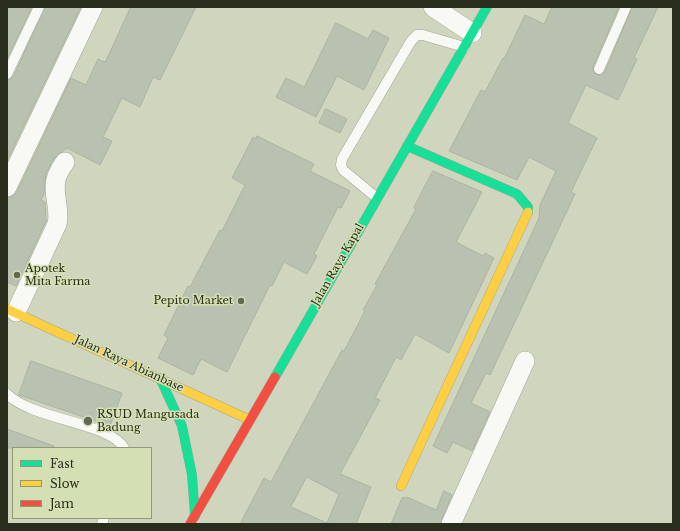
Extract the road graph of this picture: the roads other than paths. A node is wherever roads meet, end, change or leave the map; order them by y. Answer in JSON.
{"nodes":[{"id":1,"x":39,"y":7,"type":"edge"},
{"id":2,"x":93,"y":7,"type":"edge"},
{"id":3,"x":432,"y":7,"type":"edge"},
{"id":4,"x":487,"y":7,"type":"edge"},
{"id":5,"x":626,"y":7,"type":"edge"},
{"id":6,"x":468,"y":40,"type":"junction"},
{"id":7,"x":599,"y":69,"type":"dead end"},
{"id":8,"x":7,"y":74,"type":"edge"},
{"id":9,"x":407,"y":146,"type":"junction"},
{"id":10,"x":65,"y":162,"type":"dead end"},
{"id":11,"x":7,"y":187,"type":"edge"},
{"id":12,"x":377,"y":198,"type":"junction"},
{"id":13,"x":11,"y":310,"type":"edge"},
{"id":14,"x":525,"y":361,"type":"dead end"},
{"id":15,"x":160,"y":378,"type":"junction"},
{"id":16,"x":7,"y":394,"type":"edge"},
{"id":17,"x":250,"y":420,"type":"junction"},
{"id":18,"x":123,"y":447,"type":"edge"},
{"id":19,"x":401,"y":486,"type":"dead end"},
{"id":20,"x":193,"y":520,"type":"edge"},
{"id":21,"x":452,"y":524,"type":"edge"}],
"edges":[{"from":1,"to":8,"type":"lane"},
{"from":2,"to":11,"type":"street"},
{"from":3,"to":6,"type":"street"},
{"from":4,"to":6,"type":"main road","name":"Jalan Raya Kapal"},
{"from":5,"to":7,"type":"lane"},
{"from":6,"to":9,"type":"main road","name":"Jalan Raya Kapal"},
{"from":6,"to":12,"type":"lane"},
{"from":9,"to":12,"type":"main road","name":"Jalan Raya Kapal"},
{"from":9,"to":19,"type":"main road"},
{"from":10,"to":13,"type":"street"},
{"from":12,"to":17,"type":"main road","name":"Jalan Raya Kapal"},
{"from":13,"to":15,"type":"main road","name":"Jalan Raya Abianbase"},
{"from":14,"to":21,"type":"street"},
{"from":15,"to":17,"type":"main road","name":"Jalan Raya Abianbase"},
{"from":15,"to":20,"type":"main road"},
{"from":16,"to":18,"type":"lane"},
{"from":17,"to":20,"type":"main road","name":"Jalan Raya Kapal"}]}
